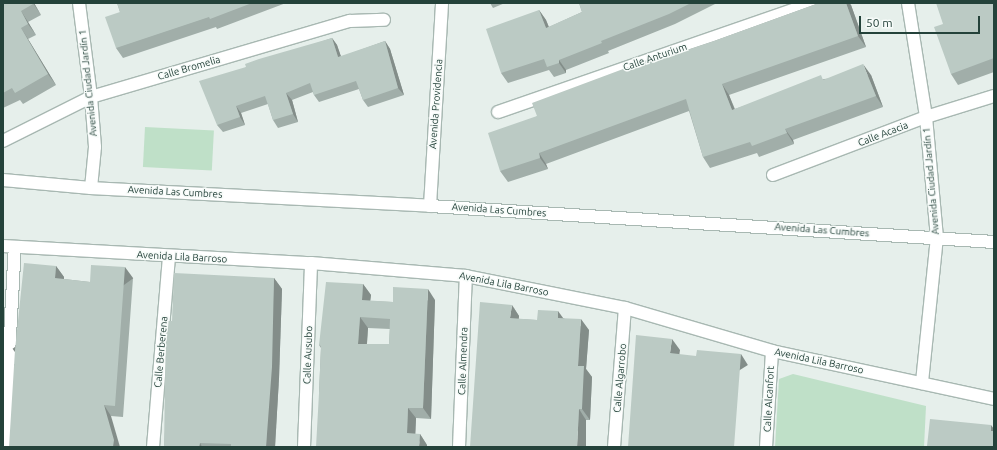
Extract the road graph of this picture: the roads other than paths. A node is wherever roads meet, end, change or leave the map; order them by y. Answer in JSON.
{"nodes":[{"id":1,"x":78,"y":3,"type":"edge"},
{"id":2,"x":442,"y":3,"type":"edge"},
{"id":3,"x":812,"y":3,"type":"edge"},
{"id":4,"x":908,"y":3,"type":"edge"},
{"id":5,"x":384,"y":20,"type":"dead end"},
{"id":6,"x":91,"y":97,"type":"junction"},
{"id":7,"x":993,"y":100,"type":"edge"},
{"id":8,"x":498,"y":112,"type":"dead end"},
{"id":9,"x":926,"y":117,"type":"junction"},
{"id":10,"x":3,"y":141,"type":"edge"},
{"id":11,"x":773,"y":175,"type":"dead end"},
{"id":12,"x":3,"y":180,"type":"edge"},
{"id":13,"x":91,"y":188,"type":"junction"},
{"id":14,"x":430,"y":206,"type":"junction"},
{"id":15,"x":937,"y":237,"type":"junction"},
{"id":16,"x":994,"y":242,"type":"edge"},
{"id":17,"x":9,"y":246,"type":"edge"},
{"id":18,"x":169,"y":257,"type":"junction"},
{"id":19,"x":311,"y":264,"type":"junction"},
{"id":20,"x":466,"y":276,"type":"junction"},
{"id":21,"x":625,"y":308,"type":"junction"},
{"id":22,"x":772,"y":351,"type":"junction"},
{"id":23,"x":922,"y":383,"type":"junction"},
{"id":24,"x":994,"y":399,"type":"edge"},
{"id":25,"x":4,"y":447,"type":"edge"},
{"id":26,"x":153,"y":447,"type":"edge"},
{"id":27,"x":304,"y":447,"type":"edge"},
{"id":28,"x":459,"y":447,"type":"edge"},
{"id":29,"x":614,"y":447,"type":"edge"},
{"id":30,"x":766,"y":447,"type":"edge"}],
"edges":[{"from":1,"to":6,"type":"street","name":"Avenida Ciudad Jardín 1"},
{"from":2,"to":14,"type":"street","name":"Avenida Providencia"},
{"from":3,"to":8,"type":"street","name":"Calle Anturium"},
{"from":4,"to":9,"type":"street","name":"Avenida Ciudad Jardín 1"},
{"from":5,"to":6,"type":"street","name":"Calle Bromelia"},
{"from":6,"to":10,"type":"street","name":"Calle Bromelia"},
{"from":6,"to":13,"type":"street","name":"Avenida Ciudad Jardín 1"},
{"from":7,"to":9,"type":"street","name":"Calle Acacia"},
{"from":9,"to":11,"type":"street","name":"Calle Acacia"},
{"from":9,"to":15,"type":"street","name":"Avenida Ciudad Jardín 1"},
{"from":12,"to":13,"type":"street","name":"Avenida Las Cumbres"},
{"from":13,"to":14,"type":"street","name":"Avenida Las Cumbres"},
{"from":14,"to":15,"type":"street","name":"Avenida Las Cumbres"},
{"from":15,"to":16,"type":"street","name":"Avenida Las Cumbres"},
{"from":15,"to":23,"type":"street","name":"Avenida Ciudad Jardín 1"},
{"from":17,"to":18,"type":"street","name":"Avenida Lila Barroso"},
{"from":17,"to":25,"type":"street"},
{"from":18,"to":19,"type":"street","name":"Avenida Lila Barroso"},
{"from":18,"to":26,"type":"street","name":"Calle Berberena"},
{"from":19,"to":20,"type":"street","name":"Avenida Lila Barroso"},
{"from":19,"to":27,"type":"street","name":"Calle Ausubo"},
{"from":20,"to":21,"type":"street","name":"Avenida Lila Barroso"},
{"from":20,"to":28,"type":"street","name":"Calle Almendra"},
{"from":21,"to":22,"type":"street","name":"Avenida Lila Barroso"},
{"from":21,"to":29,"type":"street","name":"Calle Algarrobo"},
{"from":22,"to":23,"type":"street","name":"Avenida Lila Barroso"},
{"from":22,"to":30,"type":"street","name":"Calle Alcanfort"},
{"from":23,"to":24,"type":"street","name":"Avenida Lila Barroso"}]}
